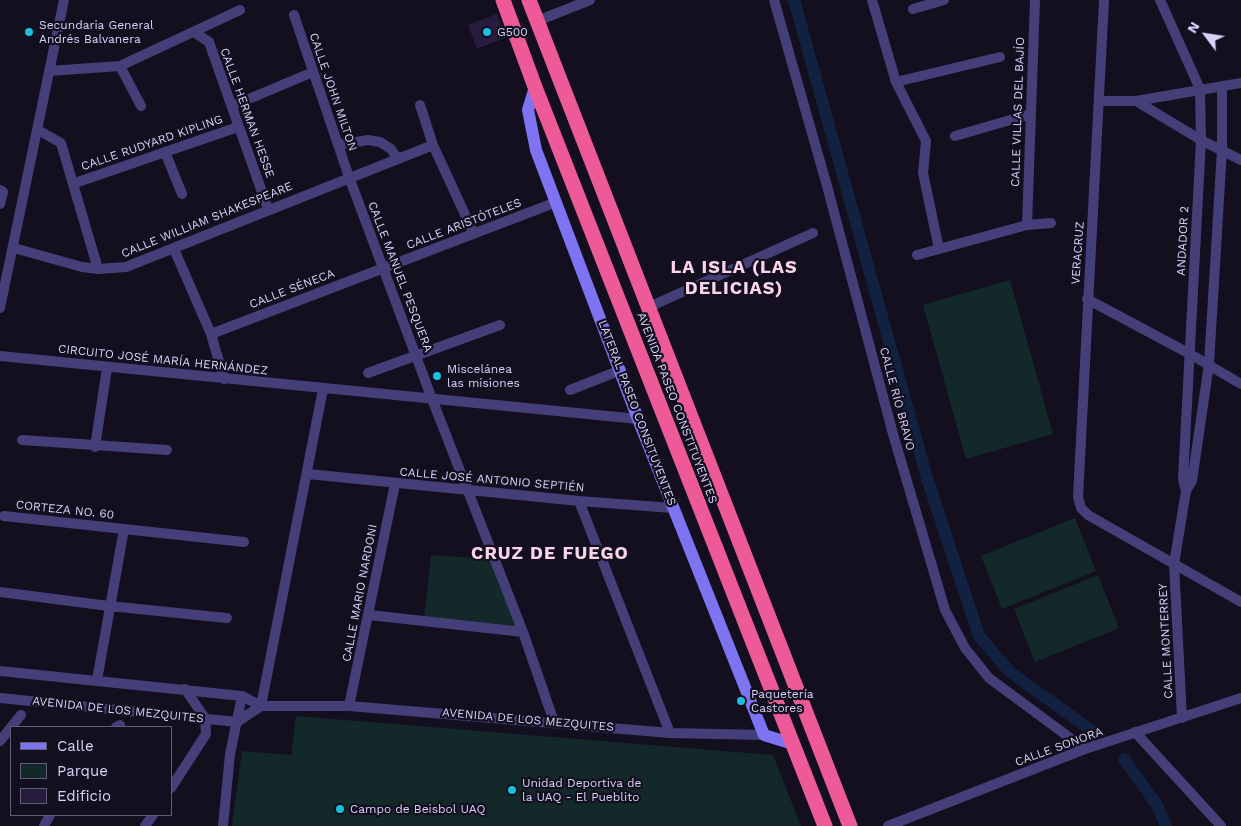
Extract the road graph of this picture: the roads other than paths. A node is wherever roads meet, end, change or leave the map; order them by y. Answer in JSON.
{"nodes":[{"id":1,"x":64,"y":0,"type":"edge"},
{"id":2,"x":503,"y":0,"type":"edge"},
{"id":3,"x":529,"y":0,"type":"edge"},
{"id":4,"x":590,"y":0,"type":"edge"},
{"id":5,"x":774,"y":0,"type":"edge"},
{"id":6,"x":872,"y":0,"type":"edge"},
{"id":7,"x":944,"y":0,"type":"edge"},
{"id":8,"x":1035,"y":0,"type":"edge"},
{"id":9,"x":1104,"y":0,"type":"edge"},
{"id":10,"x":1160,"y":0,"type":"edge"},
{"id":11,"x":913,"y":9,"type":"dead end"},
{"id":12,"x":240,"y":10,"type":"dead end"},
{"id":13,"x":294,"y":15,"type":"dead end"},
{"id":14,"x":537,"y":21,"type":"junction"},
{"id":15,"x":194,"y":32,"type":"junction"},
{"id":16,"x":1000,"y":57,"type":"dead end"},
{"id":17,"x":120,"y":66,"type":"junction"},
{"id":18,"x":49,"y":71,"type":"junction"},
{"id":19,"x":313,"y":72,"type":"junction"},
{"id":20,"x":896,"y":82,"type":"junction"},
{"id":21,"x":1241,"y":83,"type":"edge"},
{"id":22,"x":535,"y":87,"type":"junction"},
{"id":23,"x":1222,"y":87,"type":"junction"},
{"id":24,"x":1200,"y":89,"type":"junction"},
{"id":25,"x":1100,"y":101,"type":"junction"},
{"id":26,"x":1136,"y":101,"type":"junction"},
{"id":27,"x":420,"y":104,"type":"dead end"},
{"id":28,"x":141,"y":106,"type":"dead end"},
{"id":29,"x":232,"y":106,"type":"junction"},
{"id":30,"x":1031,"y":114,"type":"junction"},
{"id":31,"x":238,"y":126,"type":"junction"},
{"id":32,"x":38,"y":130,"type":"junction"},
{"id":33,"x":955,"y":136,"type":"dead end"},
{"id":34,"x":1201,"y":140,"type":"junction"},
{"id":35,"x":338,"y":145,"type":"junction"},
{"id":36,"x":433,"y":145,"type":"junction"},
{"id":37,"x":1222,"y":150,"type":"junction"},
{"id":38,"x":164,"y":152,"type":"junction"},
{"id":39,"x":398,"y":158,"type":"junction"},
{"id":40,"x":1241,"y":160,"type":"edge"},
{"id":41,"x":349,"y":177,"type":"junction"},
{"id":42,"x":74,"y":183,"type":"junction"},
{"id":43,"x":0,"y":190,"type":"edge"},
{"id":44,"x":182,"y":194,"type":"dead end"},
{"id":45,"x":554,"y":203,"type":"junction"},
{"id":46,"x":0,"y":204,"type":"edge"},
{"id":47,"x":268,"y":209,"type":"junction"},
{"id":48,"x":1051,"y":223,"type":"dead end"},
{"id":49,"x":1027,"y":225,"type":"junction"},
{"id":50,"x":813,"y":233,"type":"dead end"},
{"id":51,"x":474,"y":234,"type":"junction"},
{"id":52,"x":14,"y":248,"type":"junction"},
{"id":53,"x":174,"y":248,"type":"junction"},
{"id":54,"x":939,"y":249,"type":"junction"},
{"id":55,"x":917,"y":255,"type":"dead end"},
{"id":56,"x":98,"y":269,"type":"junction"},
{"id":57,"x":383,"y":269,"type":"junction"},
{"id":58,"x":1087,"y":299,"type":"junction"},
{"id":59,"x":649,"y":307,"type":"junction"},
{"id":60,"x":0,"y":308,"type":"edge"},
{"id":61,"x":500,"y":325,"type":"dead end"},
{"id":62,"x":211,"y":334,"type":"junction"},
{"id":63,"x":1190,"y":354,"type":"junction"},
{"id":64,"x":0,"y":356,"type":"edge"},
{"id":65,"x":417,"y":356,"type":"junction"},
{"id":66,"x":1209,"y":364,"type":"junction"},
{"id":67,"x":107,"y":368,"type":"junction"},
{"id":68,"x":621,"y":370,"type":"junction"},
{"id":69,"x":368,"y":373,"type":"dead end"},
{"id":70,"x":224,"y":379,"type":"junction"},
{"id":71,"x":1241,"y":384,"type":"edge"},
{"id":72,"x":323,"y":389,"type":"junction"},
{"id":73,"x":570,"y":390,"type":"dead end"},
{"id":74,"x":432,"y":399,"type":"junction"},
{"id":75,"x":638,"y":419,"type":"junction"},
{"id":76,"x":22,"y":440,"type":"dead end"},
{"id":77,"x":94,"y":447,"type":"junction"},
{"id":78,"x":167,"y":450,"type":"dead end"},
{"id":79,"x":308,"y":474,"type":"junction"},
{"id":80,"x":395,"y":484,"type":"junction"},
{"id":81,"x":467,"y":489,"type":"junction"},
{"id":82,"x":1186,"y":491,"type":"junction"},
{"id":83,"x":579,"y":501,"type":"junction"},
{"id":84,"x":673,"y":508,"type":"junction"},
{"id":85,"x":4,"y":516,"type":"dead end"},
{"id":86,"x":124,"y":529,"type":"junction"},
{"id":87,"x":244,"y":542,"type":"dead end"},
{"id":88,"x":1174,"y":564,"type":"junction"},
{"id":89,"x":0,"y":592,"type":"edge"},
{"id":90,"x":1241,"y":602,"type":"edge"},
{"id":91,"x":109,"y":606,"type":"junction"},
{"id":92,"x":369,"y":615,"type":"junction"},
{"id":93,"x":227,"y":618,"type":"dead end"},
{"id":94,"x":523,"y":632,"type":"junction"},
{"id":95,"x":0,"y":671,"type":"edge"},
{"id":96,"x":97,"y":680,"type":"junction"},
{"id":97,"x":185,"y":689,"type":"junction"},
{"id":98,"x":242,"y":696,"type":"junction"},
{"id":99,"x":0,"y":698,"type":"edge"},
{"id":100,"x":1241,"y":698,"type":"edge"},
{"id":101,"x":261,"y":706,"type":"junction"},
{"id":102,"x":350,"y":706,"type":"junction"},
{"id":103,"x":21,"y":715,"type":"dead end"},
{"id":104,"x":205,"y":718,"type":"junction"},
{"id":105,"x":1182,"y":718,"type":"junction"},
{"id":106,"x":237,"y":722,"type":"junction"},
{"id":107,"x":554,"y":722,"type":"junction"},
{"id":108,"x":12,"y":726,"type":"edge"},
{"id":109,"x":10,"y":729,"type":"edge"},
{"id":110,"x":670,"y":733,"type":"junction"},
{"id":111,"x":1130,"y":734,"type":"junction"},
{"id":112,"x":764,"y":735,"type":"junction"},
{"id":113,"x":0,"y":742,"type":"edge"},
{"id":114,"x":793,"y":744,"type":"junction"},
{"id":115,"x":1090,"y":748,"type":"junction"},
{"id":116,"x":172,"y":786,"type":"edge"},
{"id":117,"x":1216,"y":824,"type":"edge"},
{"id":118,"x":224,"y":826,"type":"edge"},
{"id":119,"x":825,"y":826,"type":"edge"},
{"id":120,"x":850,"y":826,"type":"edge"},
{"id":121,"x":888,"y":826,"type":"edge"}],
"edges":[{"from":1,"to":18,"type":"street"},
{"from":2,"to":22,"type":"highway","name":"AVENIDA PASEO CONSTITUYENTES"},
{"from":3,"to":14,"type":"highway","name":"AVENIDA PASEO CONSTITUYENTES"},
{"from":4,"to":14,"type":"street"},
{"from":5,"to":115,"type":"street","name":"CALLE RÍO BRAVO"},
{"from":6,"to":20,"type":"street"},
{"from":7,"to":11,"type":"street"},
{"from":8,"to":30,"type":"street","name":"CALLE VILLAS DEL BAJÍO"},
{"from":9,"to":25,"type":"street","name":"VERACRUZ"},
{"from":10,"to":24,"type":"street","name":"ANDADOR 2"},
{"from":12,"to":15,"type":"street"},
{"from":13,"to":19,"type":"street","name":"CALLE JOHN MILTON"},
{"from":14,"to":59,"type":"highway","name":"AVENIDA PASEO CONSTITUYENTES"},
{"from":15,"to":17,"type":"street"},
{"from":15,"to":29,"type":"street","name":"CALLE HERMAN HESSE"},
{"from":16,"to":20,"type":"street"},
{"from":17,"to":18,"type":"street"},
{"from":17,"to":28,"type":"street"},
{"from":18,"to":32,"type":"street"},
{"from":19,"to":29,"type":"street"},
{"from":19,"to":35,"type":"street","name":"CALLE JOHN MILTON"},
{"from":20,"to":54,"type":"street"},
{"from":21,"to":23,"type":"street"},
{"from":22,"to":45,"type":"street","name":"LATERAL PASEO CONSITUYENTES"},
{"from":22,"to":114,"type":"highway","name":"AVENIDA PASEO CONSTITUYENTES"},
{"from":23,"to":24,"type":"street"},
{"from":23,"to":37,"type":"street","name":"ANDADOR 2"},
{"from":24,"to":26,"type":"street"},
{"from":24,"to":34,"type":"street","name":"ANDADOR 2"},
{"from":25,"to":26,"type":"street"},
{"from":25,"to":58,"type":"street","name":"VERACRUZ"},
{"from":26,"to":34,"type":"street"},
{"from":27,"to":36,"type":"street"},
{"from":29,"to":31,"type":"street","name":"CALLE HERMAN HESSE"},
{"from":30,"to":33,"type":"street"},
{"from":30,"to":49,"type":"street","name":"CALLE VILLAS DEL BAJÍO"},
{"from":31,"to":38,"type":"street","name":"CALLE RUDYARD KIPLING"},
{"from":31,"to":47,"type":"street","name":"CALLE HERMAN HESSE"},
{"from":32,"to":42,"type":"street"},
{"from":32,"to":52,"type":"street"},
{"from":34,"to":37,"type":"street"},
{"from":34,"to":63,"type":"street","name":"ANDADOR 2"},
{"from":35,"to":39,"type":"street"},
{"from":35,"to":41,"type":"street","name":"CALLE JOHN MILTON"},
{"from":36,"to":39,"type":"street","name":"CALLE WILLIAM SHAKESPEARE"},
{"from":36,"to":51,"type":"street"},
{"from":37,"to":40,"type":"street"},
{"from":37,"to":66,"type":"street","name":"ANDADOR 2"},
{"from":38,"to":42,"type":"street","name":"CALLE RUDYARD KIPLING"},
{"from":38,"to":44,"type":"street"},
{"from":39,"to":41,"type":"street","name":"CALLE WILLIAM SHAKESPEARE"},
{"from":41,"to":47,"type":"street","name":"CALLE WILLIAM SHAKESPEARE"},
{"from":41,"to":57,"type":"street","name":"CALLE MANUEL PESQUERA"},
{"from":42,"to":56,"type":"street"},
{"from":43,"to":46,"type":"street"},
{"from":45,"to":51,"type":"street","name":"CALLE ARISTÓTELES"},
{"from":45,"to":68,"type":"street","name":"LATERAL PASEO CONSITUYENTES"},
{"from":47,"to":53,"type":"street","name":"CALLE WILLIAM SHAKESPEARE"},
{"from":48,"to":49,"type":"street"},
{"from":49,"to":54,"type":"street"},
{"from":50,"to":59,"type":"street"},
{"from":51,"to":57,"type":"street","name":"CALLE ARISTÓTELES"},
{"from":52,"to":56,"type":"street","name":"CALLE WILLIAM SHAKESPEARE"},
{"from":52,"to":60,"type":"street"},
{"from":53,"to":56,"type":"street","name":"CALLE WILLIAM SHAKESPEARE"},
{"from":53,"to":62,"type":"street"},
{"from":54,"to":55,"type":"street"},
{"from":57,"to":62,"type":"street","name":"CALLE SÉNECA"},
{"from":57,"to":65,"type":"street","name":"CALLE MANUEL PESQUERA"},
{"from":58,"to":63,"type":"street"},
{"from":58,"to":88,"type":"street","name":"VERACRUZ"},
{"from":59,"to":120,"type":"highway","name":"AVENIDA PASEO CONSTITUYENTES"},
{"from":61,"to":65,"type":"street"},
{"from":62,"to":70,"type":"street"},
{"from":63,"to":66,"type":"street"},
{"from":63,"to":82,"type":"street","name":"ANDADOR 2"},
{"from":64,"to":67,"type":"street","name":"CIRCUITO JOSÉ MARÍA HERNÁNDEZ"},
{"from":65,"to":69,"type":"street"},
{"from":65,"to":74,"type":"street","name":"CALLE MANUEL PESQUERA"},
{"from":66,"to":71,"type":"street"},
{"from":66,"to":82,"type":"street","name":"ANDADOR 2"},
{"from":67,"to":70,"type":"street","name":"CIRCUITO JOSÉ MARÍA HERNÁNDEZ"},
{"from":67,"to":77,"type":"street"},
{"from":68,"to":73,"type":"street"},
{"from":68,"to":75,"type":"street","name":"LATERAL PASEO CONSITUYENTES"},
{"from":70,"to":72,"type":"street","name":"CIRCUITO JOSÉ MARÍA HERNÁNDEZ"},
{"from":72,"to":74,"type":"street","name":"CIRCUITO JOSÉ MARÍA HERNÁNDEZ"},
{"from":72,"to":79,"type":"street"},
{"from":74,"to":75,"type":"street","name":"CIRCUITO JOSÉ MARÍA HERNÁNDEZ"},
{"from":74,"to":81,"type":"street","name":"CALLE MANUEL PESQUERA"},
{"from":75,"to":84,"type":"street","name":"LATERAL PASEO CONSITUYENTES"},
{"from":76,"to":77,"type":"street"},
{"from":77,"to":78,"type":"street"},
{"from":79,"to":80,"type":"street","name":"CALLE JOSÉ ANTONIO SEPTIÉN"},
{"from":79,"to":101,"type":"street"},
{"from":80,"to":81,"type":"street","name":"CALLE JOSÉ ANTONIO SEPTIÉN"},
{"from":80,"to":92,"type":"street","name":"CALLE MARIO NARDONI"},
{"from":81,"to":83,"type":"street","name":"CALLE JOSÉ ANTONIO SEPTIÉN"},
{"from":81,"to":94,"type":"street","name":"CALLE MANUEL PESQUERA"},
{"from":82,"to":88,"type":"street","name":"ANDADOR 2"},
{"from":83,"to":84,"type":"street","name":"CALLE JOSÉ ANTONIO SEPTIÉN"},
{"from":83,"to":110,"type":"street"},
{"from":84,"to":112,"type":"street","name":"LATERAL PASEO CONSITUYENTES"},
{"from":85,"to":86,"type":"street","name":"CORTEZA NO. 60"},
{"from":86,"to":87,"type":"street","name":"CORTEZA NO. 60"},
{"from":86,"to":91,"type":"street"},
{"from":88,"to":90,"type":"street"},
{"from":88,"to":105,"type":"street","name":"CALLE MONTERREY"},
{"from":89,"to":91,"type":"street"},
{"from":91,"to":93,"type":"street"},
{"from":91,"to":96,"type":"street"},
{"from":92,"to":94,"type":"street"},
{"from":92,"to":102,"type":"street","name":"CALLE MARIO NARDONI"},
{"from":94,"to":107,"type":"street","name":"CALLE MANUEL PESQUERA"},
{"from":95,"to":96,"type":"street","name":"AVENIDA DE LOS MEZQUITES"},
{"from":96,"to":97,"type":"street","name":"AVENIDA DE LOS MEZQUITES"},
{"from":97,"to":98,"type":"street","name":"AVENIDA DE LOS MEZQUITES"},
{"from":97,"to":104,"type":"street"},
{"from":98,"to":101,"type":"street","name":"AVENIDA DE LOS MEZQUITES"},
{"from":98,"to":106,"type":"street"},
{"from":99,"to":104,"type":"street","name":"AVENIDA DE LOS MEZQUITES"},
{"from":100,"to":105,"type":"street","name":"CALLE SONORA"},
{"from":101,"to":102,"type":"street","name":"AVENIDA DE LOS MEZQUITES"},
{"from":101,"to":106,"type":"street"},
{"from":102,"to":107,"type":"street","name":"AVENIDA DE LOS MEZQUITES"},
{"from":103,"to":108,"type":"street"},
{"from":104,"to":106,"type":"street","name":"AVENIDA DE LOS MEZQUITES"},
{"from":104,"to":116,"type":"street"},
{"from":105,"to":111,"type":"street","name":"CALLE SONORA"},
{"from":106,"to":118,"type":"street"},
{"from":107,"to":110,"type":"street","name":"AVENIDA DE LOS MEZQUITES"},
{"from":109,"to":113,"type":"street"},
{"from":110,"to":112,"type":"street","name":"AVENIDA DE LOS MEZQUITES"},
{"from":111,"to":115,"type":"street","name":"CALLE SONORA"},
{"from":111,"to":117,"type":"street"},
{"from":112,"to":114,"type":"street","name":"AVENIDA DE LOS MEZQUITES"},
{"from":114,"to":119,"type":"highway","name":"AVENIDA PASEO CONSTITUYENTES"},
{"from":115,"to":121,"type":"street","name":"CALLE SONORA"}]}
